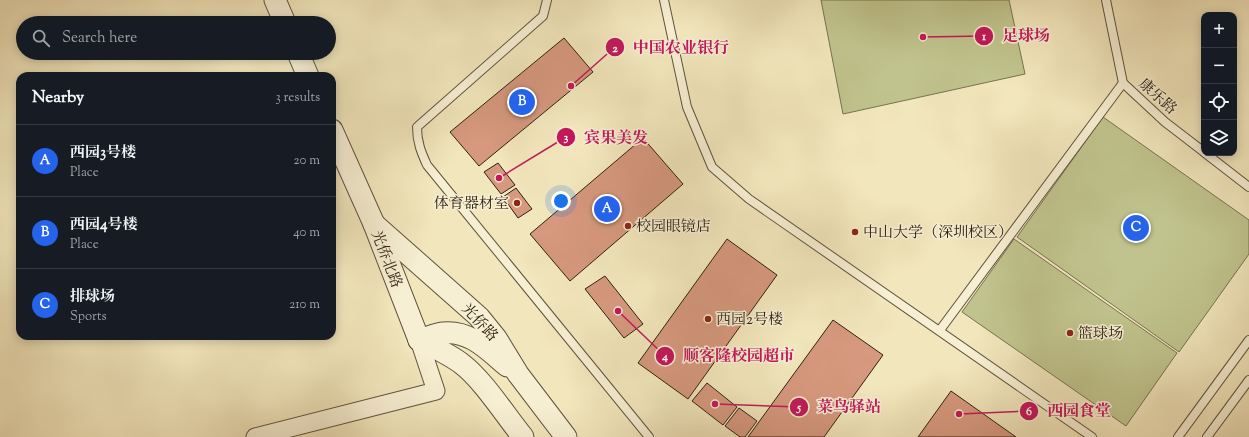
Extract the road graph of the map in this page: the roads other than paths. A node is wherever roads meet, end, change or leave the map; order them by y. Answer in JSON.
{"nodes":[{"id":1,"x":275,"y":0,"type":"edge"},
{"id":2,"x":546,"y":0,"type":"edge"},
{"id":3,"x":664,"y":0,"type":"edge"},
{"id":4,"x":1106,"y":0,"type":"edge"},
{"id":5,"x":282,"y":16,"type":"edge"},
{"id":6,"x":301,"y":60,"type":"edge"},
{"id":7,"x":306,"y":72,"type":"edge"},
{"id":8,"x":1122,"y":83,"type":"junction"},
{"id":9,"x":336,"y":139,"type":"edge"},
{"id":10,"x":1201,"y":151,"type":"edge"},
{"id":11,"x":1208,"y":156,"type":"edge"},
{"id":12,"x":1249,"y":187,"type":"edge"},
{"id":13,"x":374,"y":224,"type":"junction"},
{"id":14,"x":940,"y":330,"type":"junction"},
{"id":15,"x":419,"y":340,"type":"junction"},
{"id":16,"x":1249,"y":340,"type":"edge"},
{"id":17,"x":518,"y":374,"type":"junction"},
{"id":18,"x":1249,"y":380,"type":"edge"},
{"id":19,"x":254,"y":437,"type":"edge"},
{"id":20,"x":523,"y":437,"type":"edge"},
{"id":21,"x":566,"y":437,"type":"edge"},
{"id":22,"x":649,"y":437,"type":"edge"},
{"id":23,"x":1092,"y":437,"type":"edge"},
{"id":24,"x":1178,"y":437,"type":"edge"},
{"id":25,"x":1208,"y":437,"type":"edge"}],
"edges":[{"from":1,"to":5,"type":"street"},
{"from":2,"to":22,"type":"lane"},
{"from":3,"to":14,"type":"lane"},
{"from":4,"to":8,"type":"lane","name":"康乐路"},
{"from":6,"to":7,"type":"street"},
{"from":8,"to":10,"type":"lane","name":"康乐路"},
{"from":8,"to":14,"type":"lane"},
{"from":9,"to":13,"type":"street","name":"光侨北路"},
{"from":11,"to":12,"type":"lane","name":"康乐路"},
{"from":13,"to":15,"type":"street","name":"光侨北路"},
{"from":13,"to":17,"type":"street","name":"光侨路"},
{"from":14,"to":23,"type":"lane"},
{"from":15,"to":17,"type":"street"},
{"from":15,"to":19,"type":"street","name":"光侨北路"},
{"from":15,"to":20,"type":"street"},
{"from":16,"to":24,"type":"lane"},
{"from":17,"to":21,"type":"street","name":"光侨路"},
{"from":18,"to":25,"type":"lane"}]}
